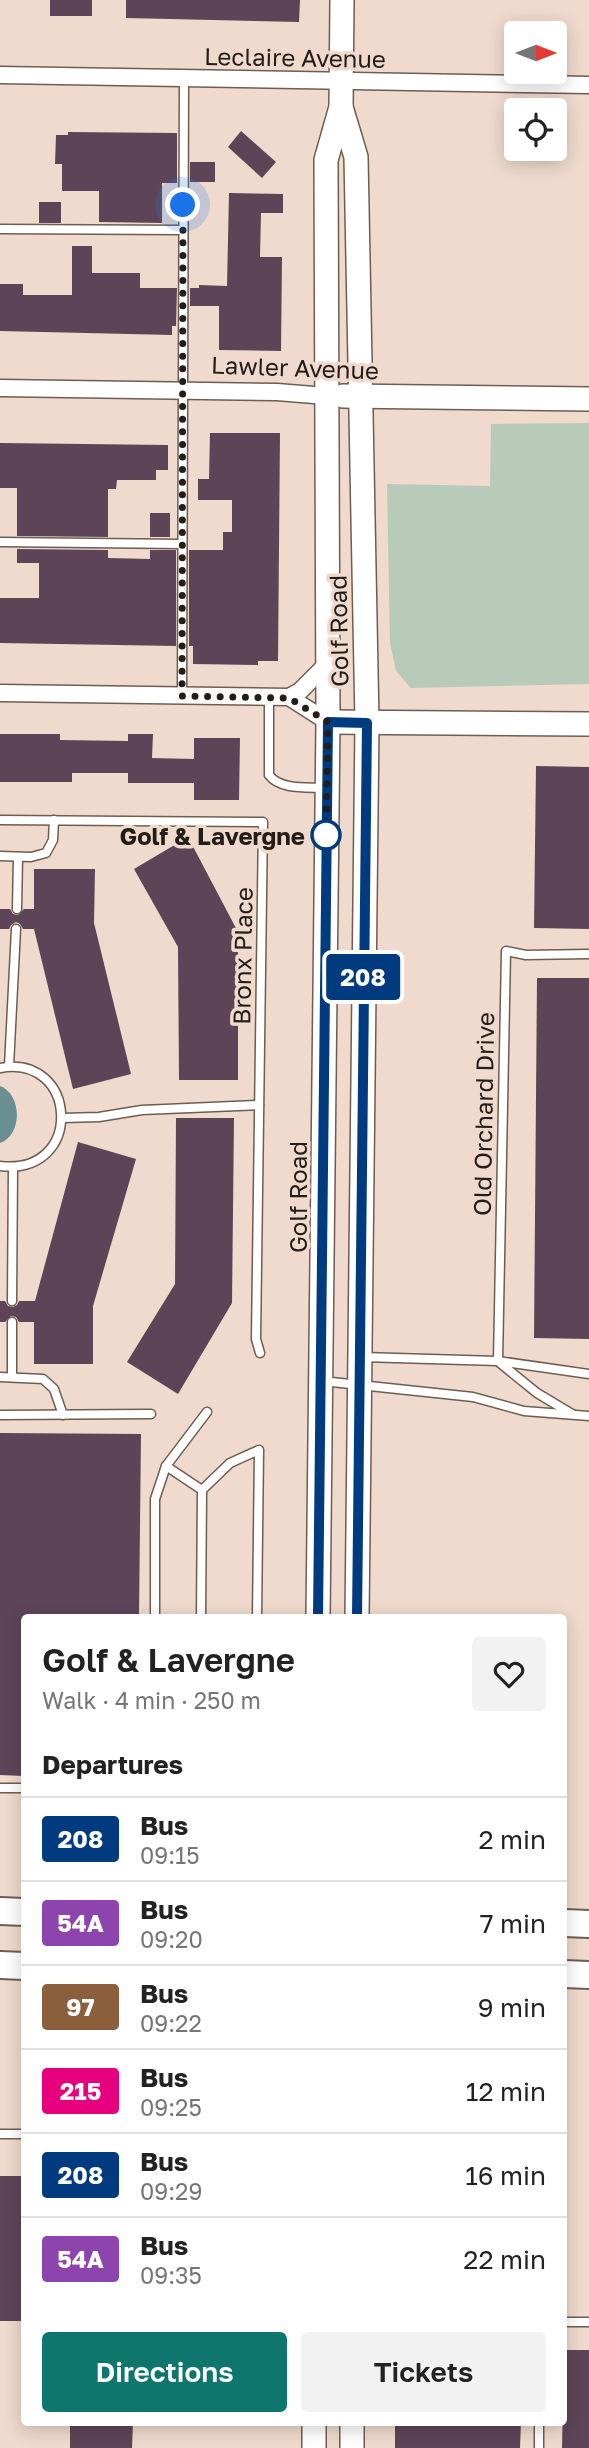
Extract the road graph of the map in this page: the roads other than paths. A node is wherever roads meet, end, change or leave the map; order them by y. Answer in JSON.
{"nodes":[{"id":1,"x":342,"y":0,"type":"edge"},
{"id":2,"x":0,"y":75,"type":"edge"},
{"id":3,"x":184,"y":78,"type":"junction"},
{"id":4,"x":341,"y":81,"type":"junction"},
{"id":5,"x":589,"y":85,"type":"edge"},
{"id":6,"x":341,"y":107,"type":"junction"},
{"id":7,"x":0,"y":229,"type":"edge"},
{"id":8,"x":183,"y":230,"type":"junction"},
{"id":9,"x":0,"y":388,"type":"edge"},
{"id":10,"x":183,"y":391,"type":"junction"},
{"id":11,"x":326,"y":396,"type":"junction"},
{"id":12,"x":359,"y":396,"type":"junction"},
{"id":13,"x":589,"y":399,"type":"edge"},
{"id":14,"x":0,"y":542,"type":"edge"},
{"id":15,"x":182,"y":544,"type":"junction"},
{"id":16,"x":327,"y":664,"type":"junction"},
{"id":17,"x":0,"y":693,"type":"edge"},
{"id":18,"x":182,"y":696,"type":"junction"},
{"id":19,"x":269,"y":697,"type":"junction"},
{"id":20,"x":289,"y":698,"type":"junction"},
{"id":21,"x":328,"y":722,"type":"junction"},
{"id":22,"x":367,"y":723,"type":"junction"},
{"id":23,"x":589,"y":724,"type":"edge"},
{"id":24,"x":326,"y":788,"type":"junction"},
{"id":25,"x":0,"y":820,"type":"edge"},
{"id":26,"x":54,"y":820,"type":"junction"},
{"id":27,"x":0,"y":856,"type":"edge"},
{"id":28,"x":18,"y":857,"type":"junction"},
{"id":29,"x":17,"y":909,"type":"dead end"},
{"id":30,"x":16,"y":929,"type":"dead end"},
{"id":31,"x":589,"y":954,"type":"edge"},
{"id":32,"x":5,"y":1067,"type":"edge"},
{"id":33,"x":259,"y":1105,"type":"junction"},
{"id":34,"x":62,"y":1118,"type":"junction"},
{"id":35,"x":0,"y":1166,"type":"edge"},
{"id":36,"x":13,"y":1167,"type":"junction"},
{"id":37,"x":12,"y":1301,"type":"dead end"},
{"id":38,"x":12,"y":1322,"type":"dead end"},
{"id":39,"x":260,"y":1353,"type":"dead end"},
{"id":40,"x":359,"y":1356,"type":"junction"},
{"id":41,"x":498,"y":1361,"type":"junction"},
{"id":42,"x":589,"y":1374,"type":"edge"},
{"id":43,"x":0,"y":1377,"type":"edge"},
{"id":44,"x":12,"y":1377,"type":"junction"},
{"id":45,"x":322,"y":1381,"type":"junction"},
{"id":46,"x":359,"y":1384,"type":"junction"},
{"id":47,"x":207,"y":1412,"type":"dead end"},
{"id":48,"x":151,"y":1414,"type":"dead end"},
{"id":49,"x":0,"y":1415,"type":"edge"},
{"id":50,"x":63,"y":1415,"type":"junction"},
{"id":51,"x":574,"y":1415,"type":"junction"},
{"id":52,"x":589,"y":1416,"type":"edge"},
{"id":53,"x":166,"y":1466,"type":"junction"},
{"id":54,"x":202,"y":1490,"type":"junction"},
{"id":55,"x":155,"y":1614,"type":"edge"},
{"id":56,"x":201,"y":1614,"type":"edge"},
{"id":57,"x":257,"y":1614,"type":"edge"},
{"id":58,"x":318,"y":1614,"type":"edge"},
{"id":59,"x":357,"y":1614,"type":"edge"},
{"id":60,"x":0,"y":1787,"type":"edge"},
{"id":61,"x":21,"y":1788,"type":"edge"},
{"id":62,"x":0,"y":1911,"type":"edge"},
{"id":63,"x":21,"y":1912,"type":"edge"},
{"id":64,"x":567,"y":1923,"type":"edge"},
{"id":65,"x":589,"y":1924,"type":"edge"},
{"id":66,"x":0,"y":1965,"type":"edge"},
{"id":67,"x":21,"y":1966,"type":"edge"},
{"id":68,"x":567,"y":1974,"type":"edge"},
{"id":69,"x":589,"y":1975,"type":"edge"},
{"id":70,"x":0,"y":2134,"type":"edge"},
{"id":71,"x":21,"y":2134,"type":"edge"},
{"id":72,"x":567,"y":2322,"type":"edge"},
{"id":73,"x":589,"y":2322,"type":"edge"},
{"id":74,"x":314,"y":2426,"type":"edge"},
{"id":75,"x":352,"y":2426,"type":"edge"},
{"id":76,"x":539,"y":2426,"type":"edge"},
{"id":77,"x":314,"y":2448,"type":"edge"},
{"id":78,"x":352,"y":2448,"type":"edge"},
{"id":79,"x":539,"y":2448,"type":"edge"}],
"edges":[{"from":1,"to":4,"type":"main road","name":"Golf Road"},
{"from":2,"to":3,"type":"street","name":"Leclaire Avenue"},
{"from":3,"to":4,"type":"street","name":"Leclaire Avenue"},
{"from":3,"to":8,"type":"lane"},
{"from":4,"to":5,"type":"street","name":"Leclaire Avenue"},
{"from":4,"to":6,"type":"main road","name":"Golf Road"},
{"from":6,"to":11,"type":"main road","name":"Golf Road"},
{"from":6,"to":12,"type":"main road","name":"Golf Road"},
{"from":7,"to":8,"type":"lane"},
{"from":8,"to":10,"type":"lane"},
{"from":9,"to":10,"type":"street","name":"Lawler Avenue"},
{"from":10,"to":11,"type":"street","name":"Lawler Avenue"},
{"from":10,"to":15,"type":"lane"},
{"from":11,"to":12,"type":"main road","name":"Lawler Avenue"},
{"from":11,"to":16,"type":"main road","name":"Golf Road"},
{"from":12,"to":13,"type":"main road","name":"Lawler Avenue"},
{"from":12,"to":22,"type":"main road","name":"Golf Road"},
{"from":14,"to":15,"type":"lane"},
{"from":15,"to":18,"type":"lane"},
{"from":16,"to":20,"type":"street"},
{"from":16,"to":21,"type":"main road","name":"Golf Road"},
{"from":17,"to":18,"type":"street"},
{"from":18,"to":19,"type":"street"},
{"from":19,"to":20,"type":"street"},
{"from":19,"to":24,"type":"lane"},
{"from":20,"to":21,"type":"street"},
{"from":21,"to":22,"type":"main road"},
{"from":21,"to":24,"type":"main road","name":"Golf Road"},
{"from":22,"to":23,"type":"main road"},
{"from":22,"to":40,"type":"main road","name":"Golf Road"},
{"from":24,"to":45,"type":"main road","name":"Golf Road"},
{"from":25,"to":26,"type":"lane","name":"Bronx Place"},
{"from":26,"to":28,"type":"lane"},
{"from":26,"to":33,"type":"lane","name":"Bronx Place"},
{"from":27,"to":28,"type":"lane"},
{"from":28,"to":29,"type":"lane"},
{"from":30,"to":32,"type":"lane"},
{"from":31,"to":41,"type":"lane","name":"Old Orchard Drive"},
{"from":32,"to":34,"type":"lane"},
{"from":33,"to":34,"type":"lane"},
{"from":33,"to":39,"type":"lane","name":"Bronx Place"},
{"from":34,"to":36,"type":"lane"},
{"from":35,"to":36,"type":"lane"},
{"from":36,"to":37,"type":"lane"},
{"from":38,"to":44,"type":"lane"},
{"from":40,"to":41,"type":"lane"},
{"from":40,"to":46,"type":"main road","name":"Golf Road"},
{"from":41,"to":42,"type":"lane"},
{"from":41,"to":51,"type":"lane"},
{"from":43,"to":44,"type":"lane"},
{"from":44,"to":50,"type":"lane"},
{"from":45,"to":46,"type":"lane"},
{"from":45,"to":58,"type":"main road","name":"Golf Road"},
{"from":46,"to":51,"type":"lane"},
{"from":46,"to":59,"type":"main road","name":"Golf Road"},
{"from":47,"to":53,"type":"lane"},
{"from":48,"to":50,"type":"lane"},
{"from":49,"to":50,"type":"lane"},
{"from":51,"to":52,"type":"lane"},
{"from":53,"to":54,"type":"lane"},
{"from":53,"to":55,"type":"lane"},
{"from":54,"to":56,"type":"lane"},
{"from":54,"to":57,"type":"lane"},
{"from":60,"to":61,"type":"lane"},
{"from":62,"to":63,"type":"main road"},
{"from":64,"to":65,"type":"main road"},
{"from":66,"to":67,"type":"main road"},
{"from":68,"to":69,"type":"main road"},
{"from":70,"to":71,"type":"lane"},
{"from":72,"to":73,"type":"lane"},
{"from":74,"to":77,"type":"main road"},
{"from":75,"to":78,"type":"main road"},
{"from":76,"to":79,"type":"lane"}]}
